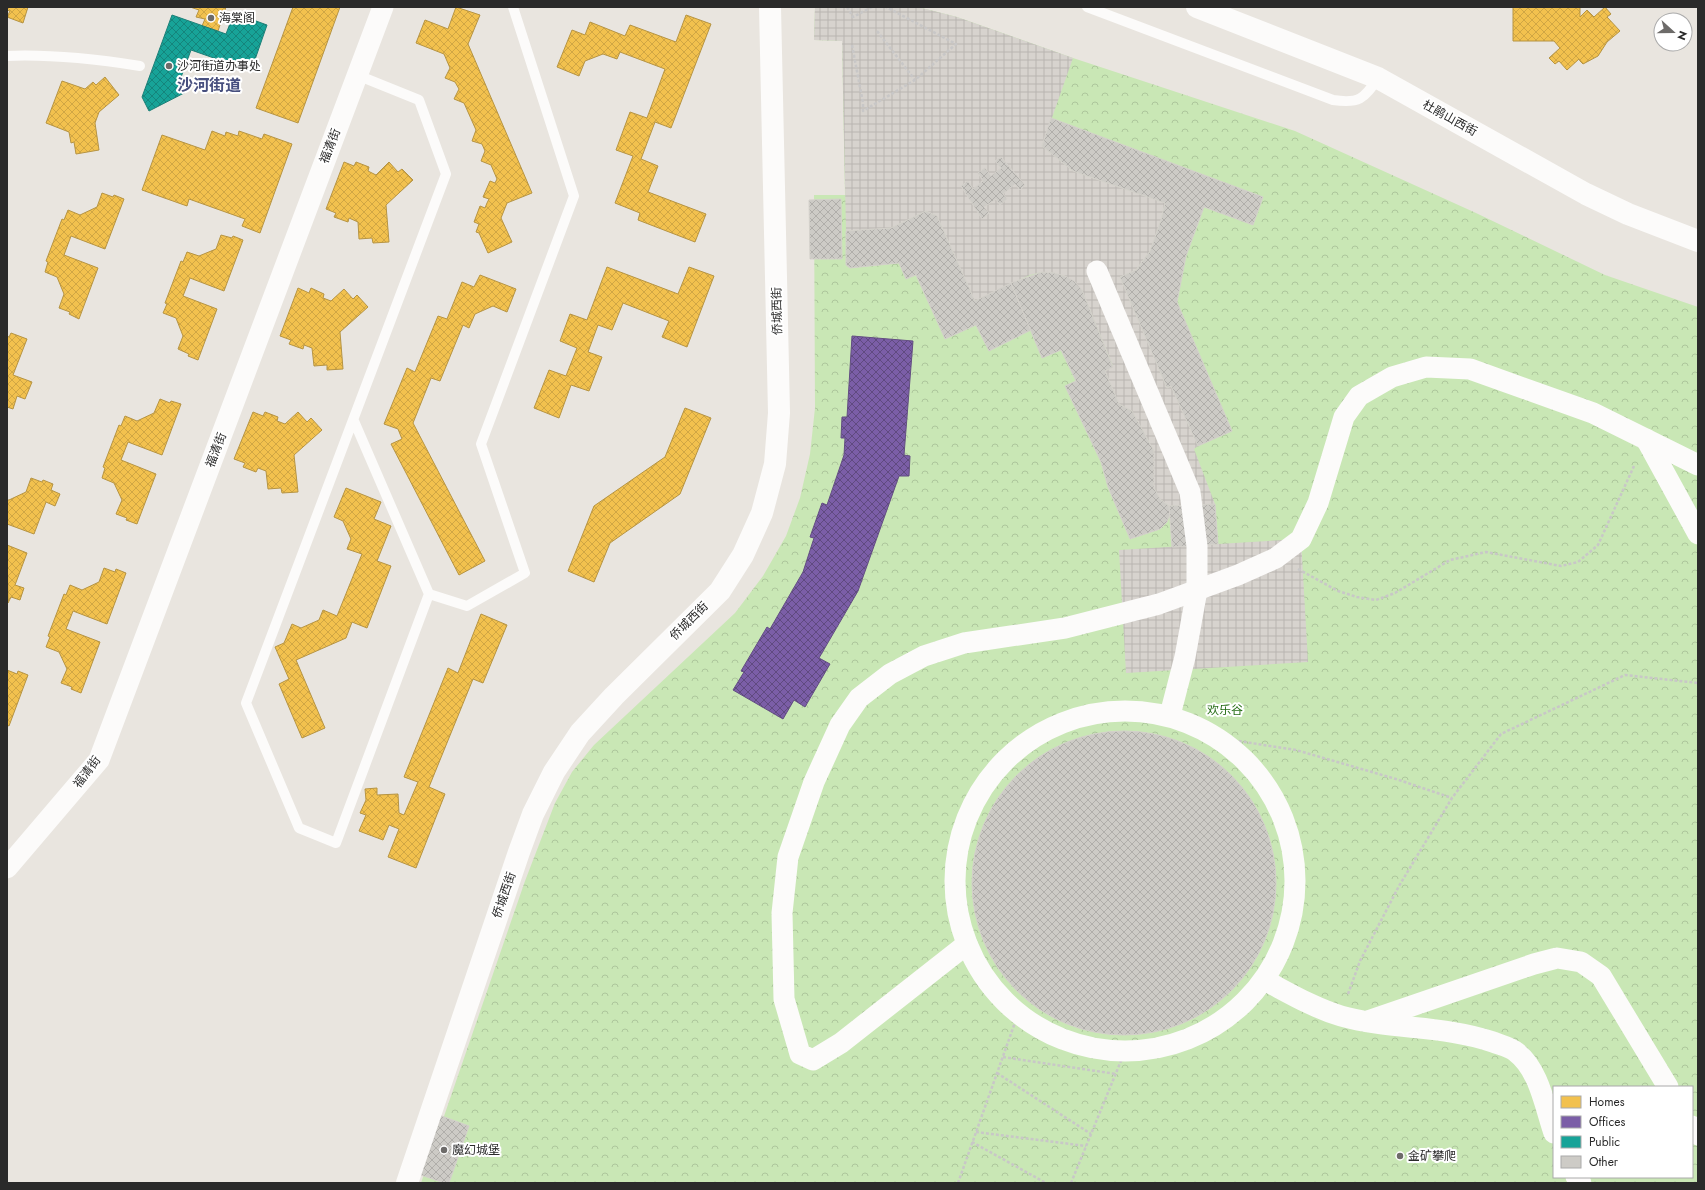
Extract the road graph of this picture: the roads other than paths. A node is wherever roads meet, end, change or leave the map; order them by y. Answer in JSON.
{"nodes":[{"id":1,"x":383,"y":7,"type":"edge"},
{"id":2,"x":513,"y":7,"type":"edge"},
{"id":3,"x":770,"y":7,"type":"edge"},
{"id":4,"x":1087,"y":7,"type":"edge"},
{"id":5,"x":1197,"y":7,"type":"edge"},
{"id":6,"x":1234,"y":13,"type":"edge"},
{"id":7,"x":7,"y":56,"type":"edge"},
{"id":8,"x":140,"y":66,"type":"dead end"},
{"id":9,"x":357,"y":75,"type":"junction"},
{"id":10,"x":1378,"y":78,"type":"junction"},
{"id":11,"x":1698,"y":241,"type":"edge"},
{"id":12,"x":1097,"y":271,"type":"dead end"},
{"id":13,"x":354,"y":421,"type":"junction"},
{"id":14,"x":1646,"y":439,"type":"junction"},
{"id":15,"x":1698,"y":465,"type":"edge"},
{"id":16,"x":1698,"y":534,"type":"edge"},
{"id":17,"x":1197,"y":590,"type":"junction"},
{"id":18,"x":430,"y":594,"type":"junction"},
{"id":19,"x":1170,"y":715,"type":"junction"},
{"id":20,"x":8,"y":863,"type":"edge"},
{"id":21,"x":967,"y":944,"type":"junction"},
{"id":22,"x":1264,"y":980,"type":"junction"},
{"id":23,"x":1368,"y":1021,"type":"junction"},
{"id":24,"x":1667,"y":1086,"type":"edge"},
{"id":25,"x":1553,"y":1130,"type":"edge"},
{"id":26,"x":407,"y":1183,"type":"edge"}],
"edges":[{"from":1,"to":9,"type":"street","name":"福清街"},
{"from":2,"to":18,"type":"lane"},
{"from":3,"to":26,"type":"street","name":"侨城西街"},
{"from":4,"to":10,"type":"lane"},
{"from":5,"to":6,"type":"street","name":"杜鹃山西街"},
{"from":6,"to":10,"type":"street","name":"杜鹃山西街"},
{"from":7,"to":8,"type":"lane"},
{"from":9,"to":13,"type":"lane"},
{"from":9,"to":20,"type":"street","name":"福清街"},
{"from":10,"to":11,"type":"street","name":"杜鹃山西街"},
{"from":12,"to":17,"type":"street"},
{"from":13,"to":18,"type":"lane"},
{"from":13,"to":18,"type":"lane"},
{"from":14,"to":15,"type":"street"},
{"from":14,"to":16,"type":"street"},
{"from":14,"to":17,"type":"street"},
{"from":17,"to":19,"type":"street"},
{"from":17,"to":21,"type":"street"},
{"from":19,"to":21,"type":"street"},
{"from":19,"to":22,"type":"street"},
{"from":21,"to":22,"type":"street"},
{"from":22,"to":23,"type":"street"},
{"from":23,"to":24,"type":"street"},
{"from":23,"to":25,"type":"street"}]}
